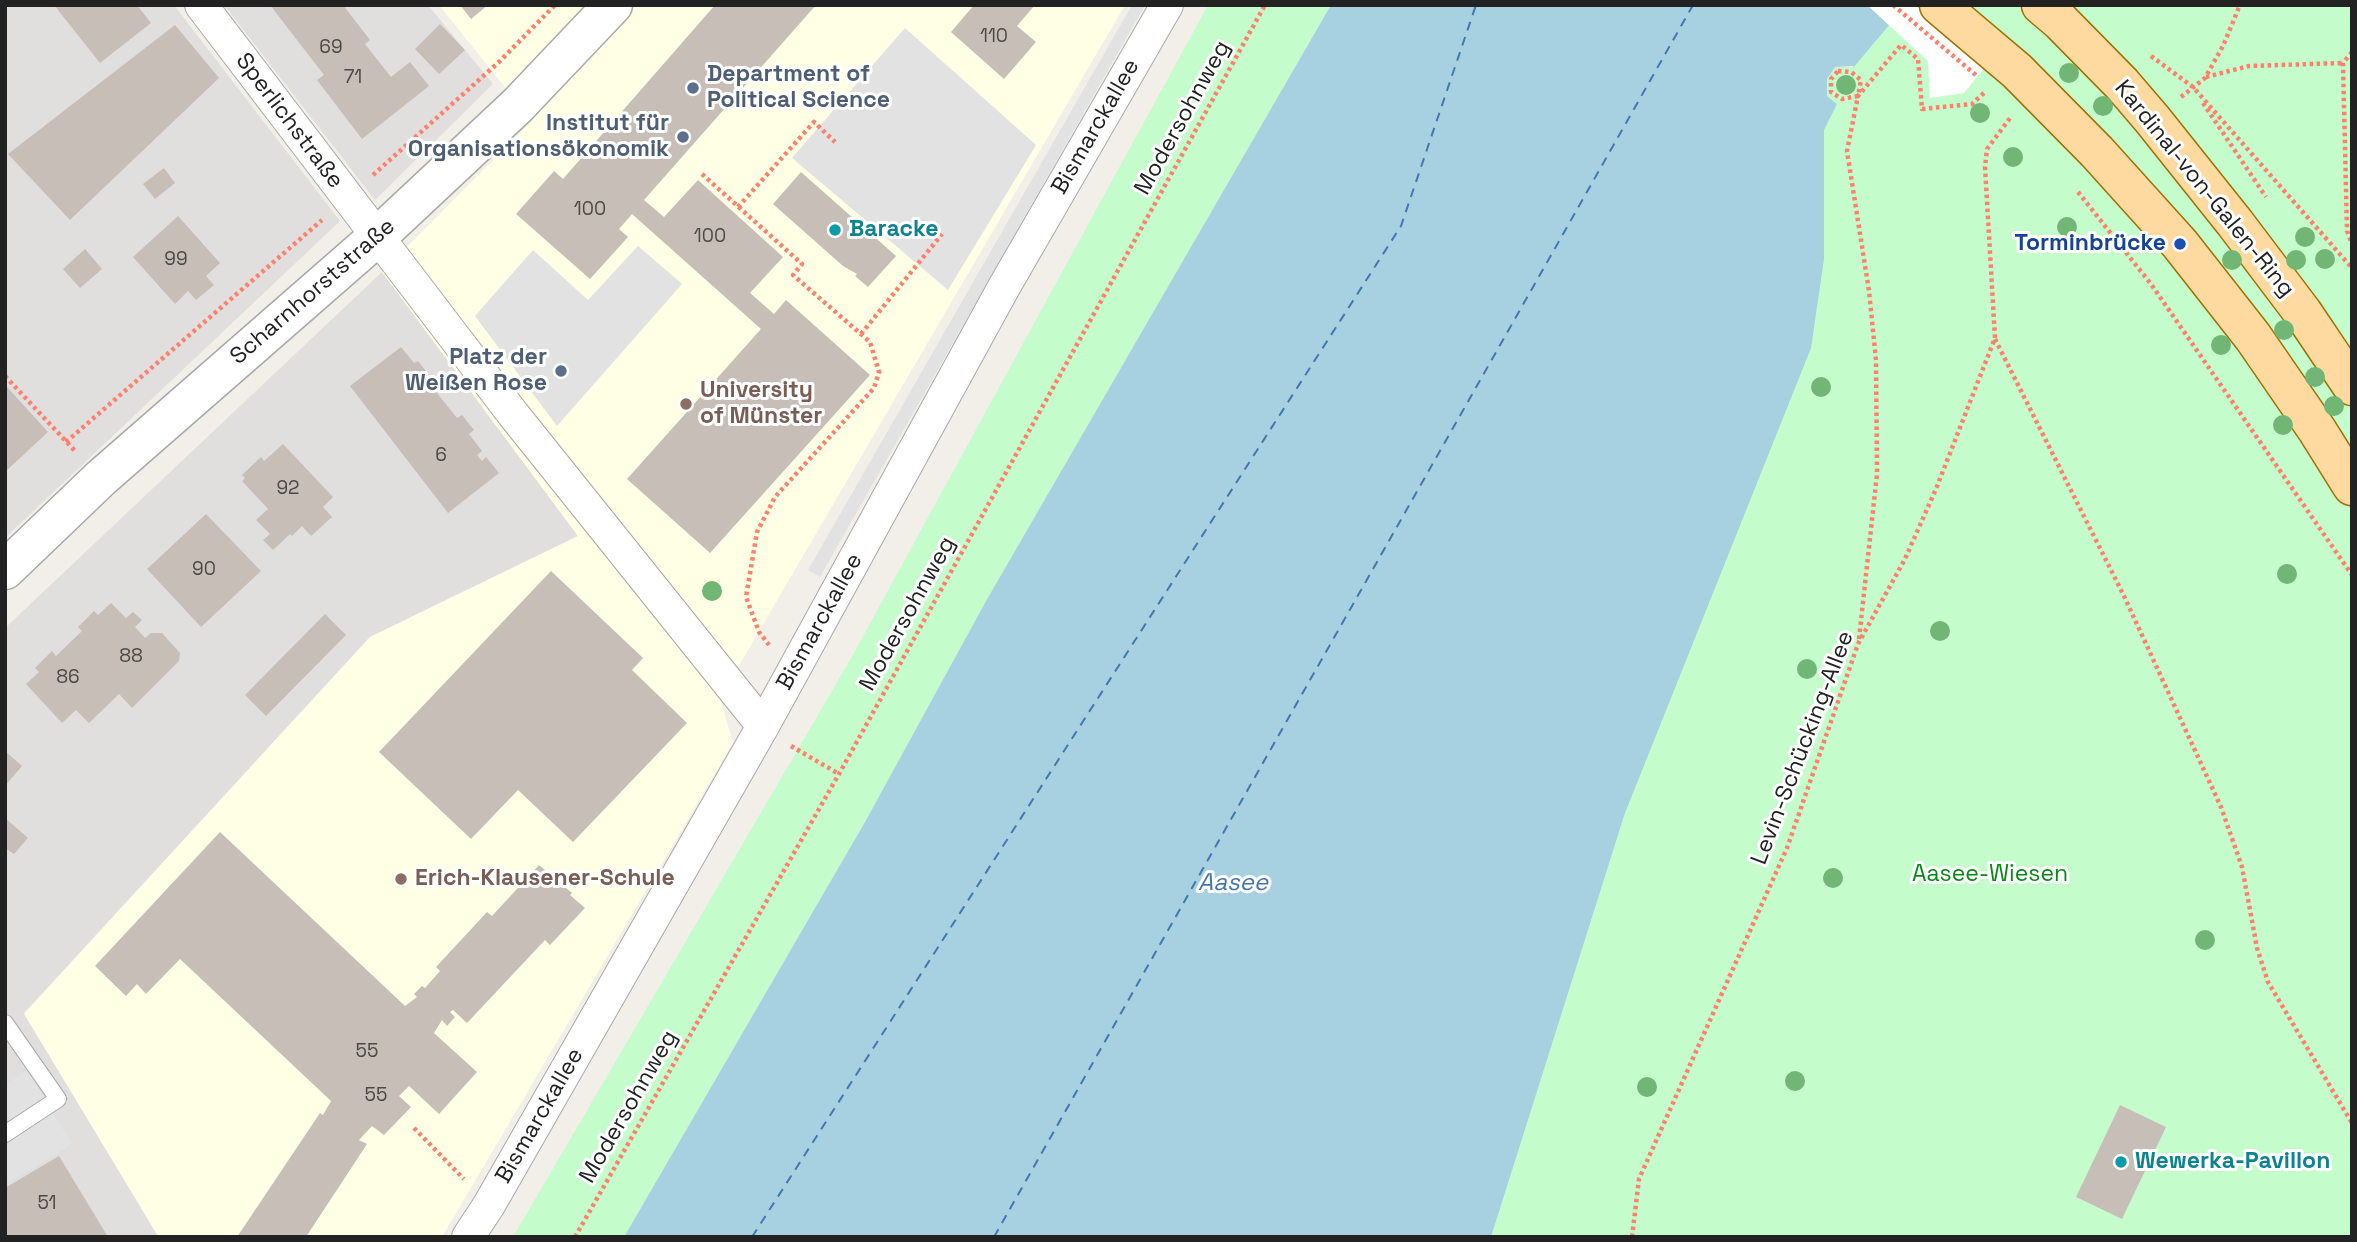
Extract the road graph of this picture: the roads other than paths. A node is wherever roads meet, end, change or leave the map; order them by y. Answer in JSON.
{"nodes":[{"id":1,"x":201,"y":5,"type":"edge"},
{"id":2,"x":613,"y":5,"type":"edge"},
{"id":3,"x":1167,"y":5,"type":"edge"},
{"id":4,"x":1938,"y":5,"type":"edge"},
{"id":5,"x":2041,"y":5,"type":"edge"},
{"id":6,"x":377,"y":237,"type":"junction"},
{"id":7,"x":2352,"y":386,"type":"edge"},
{"id":8,"x":2352,"y":486,"type":"edge"},
{"id":9,"x":5,"y":570,"type":"edge"},
{"id":10,"x":774,"y":734,"type":"junction"},
{"id":11,"x":5,"y":1023,"type":"edge"},
{"id":12,"x":5,"y":1134,"type":"edge"},
{"id":13,"x":468,"y":1237,"type":"edge"}],
"edges":[{"from":1,"to":6,"type":"street","name":"Sperlichstraße"},
{"from":2,"to":6,"type":"street","name":"Scharnhorststraße"},
{"from":3,"to":10,"type":"street","name":"Bismarckallee"},
{"from":4,"to":8,"type":"main road"},
{"from":5,"to":7,"type":"main road","name":"Kardinal-von-Galen-Ring"},
{"from":6,"to":9,"type":"street","name":"Scharnhorststraße"},
{"from":6,"to":10,"type":"street"},
{"from":10,"to":13,"type":"street","name":"Bismarckallee"},
{"from":11,"to":12,"type":"lane"}]}
